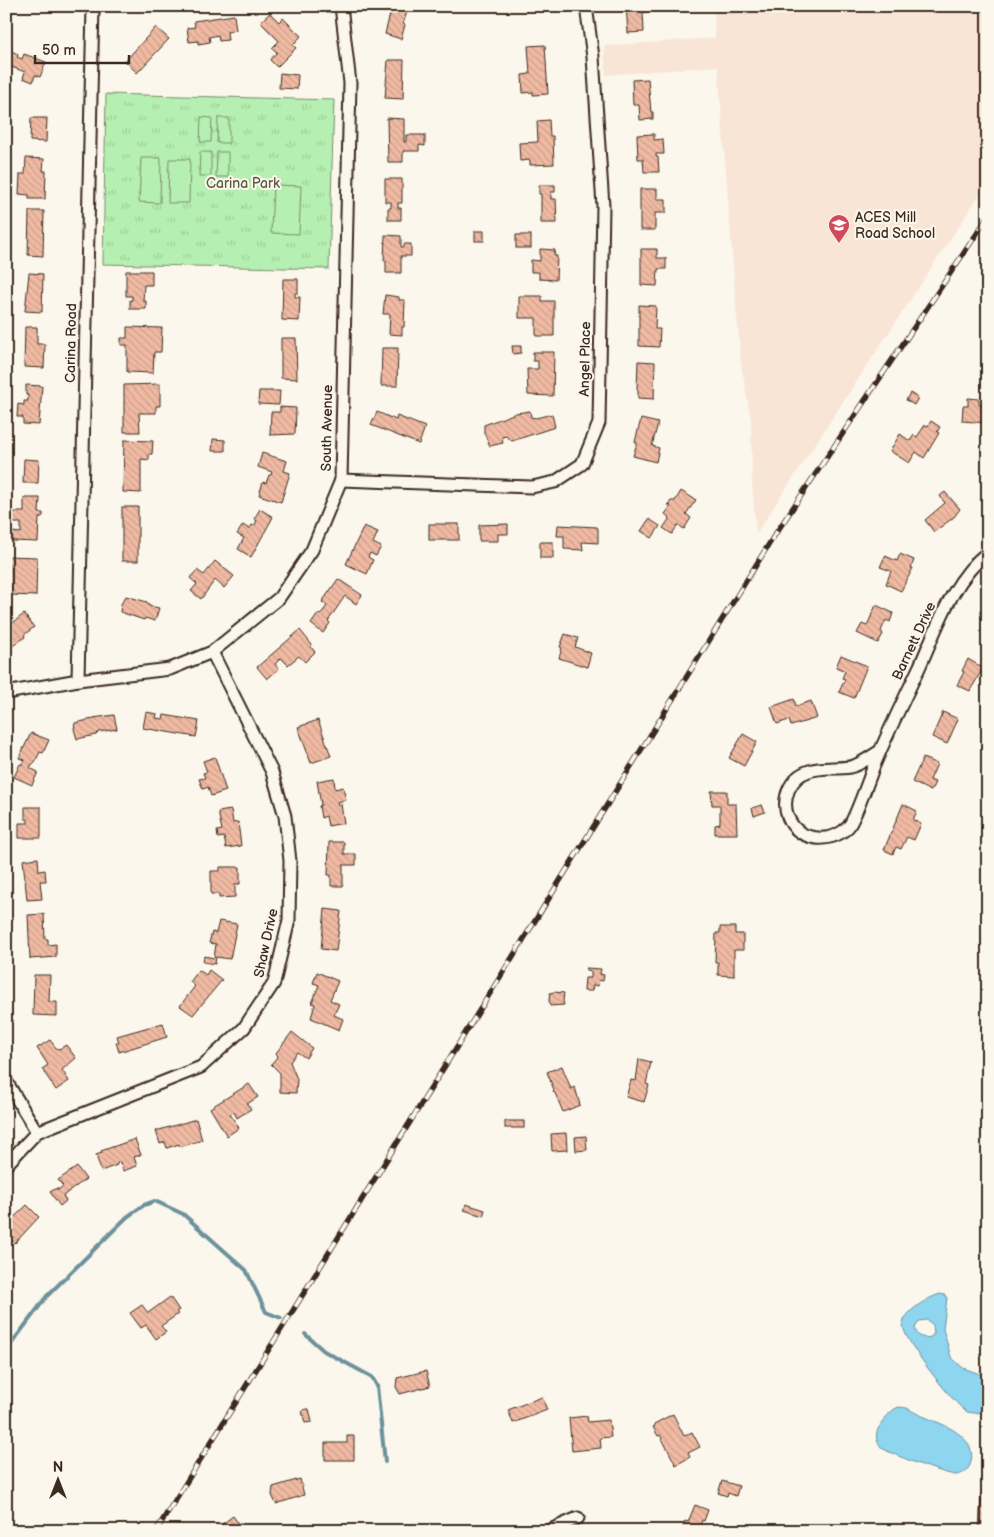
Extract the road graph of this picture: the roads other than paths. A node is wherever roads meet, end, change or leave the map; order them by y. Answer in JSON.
{"nodes":[{"id":1,"x":93,"y":6,"type":"edge"},
{"id":2,"x":341,"y":6,"type":"edge"},
{"id":3,"x":586,"y":6,"type":"edge"},
{"id":4,"x":341,"y":480,"type":"junction"},
{"id":5,"x":988,"y":552,"type":"edge"},
{"id":6,"x":212,"y":652,"type":"junction"},
{"id":7,"x":78,"y":680,"type":"junction"},
{"id":8,"x":6,"y":693,"type":"edge"},
{"id":9,"x":880,"y":751,"type":"junction"},
{"id":10,"x":6,"y":1081,"type":"edge"},
{"id":11,"x":38,"y":1132,"type":"junction"},
{"id":12,"x":6,"y":1165,"type":"edge"},
{"id":13,"x":578,"y":1518,"type":"dead end"},
{"id":14,"x":548,"y":1531,"type":"edge"}],
"edges":[{"from":1,"to":7,"type":"street","name":"Carina Road"},
{"from":2,"to":4,"type":"street","name":"South Avenue"},
{"from":3,"to":4,"type":"street","name":"Angel Place"},
{"from":4,"to":6,"type":"street","name":"South Avenue"},
{"from":5,"to":9,"type":"street","name":"Barnett Drive"},
{"from":6,"to":7,"type":"street","name":"South Avenue"},
{"from":6,"to":11,"type":"street","name":"Shaw Drive"},
{"from":7,"to":8,"type":"street","name":"South Avenue"},
{"from":9,"to":9,"type":"street","name":"Barnett Drive"},
{"from":10,"to":11,"type":"street"},
{"from":11,"to":12,"type":"street","name":"Shaw Drive"},
{"from":13,"to":14,"type":"street"}]}
